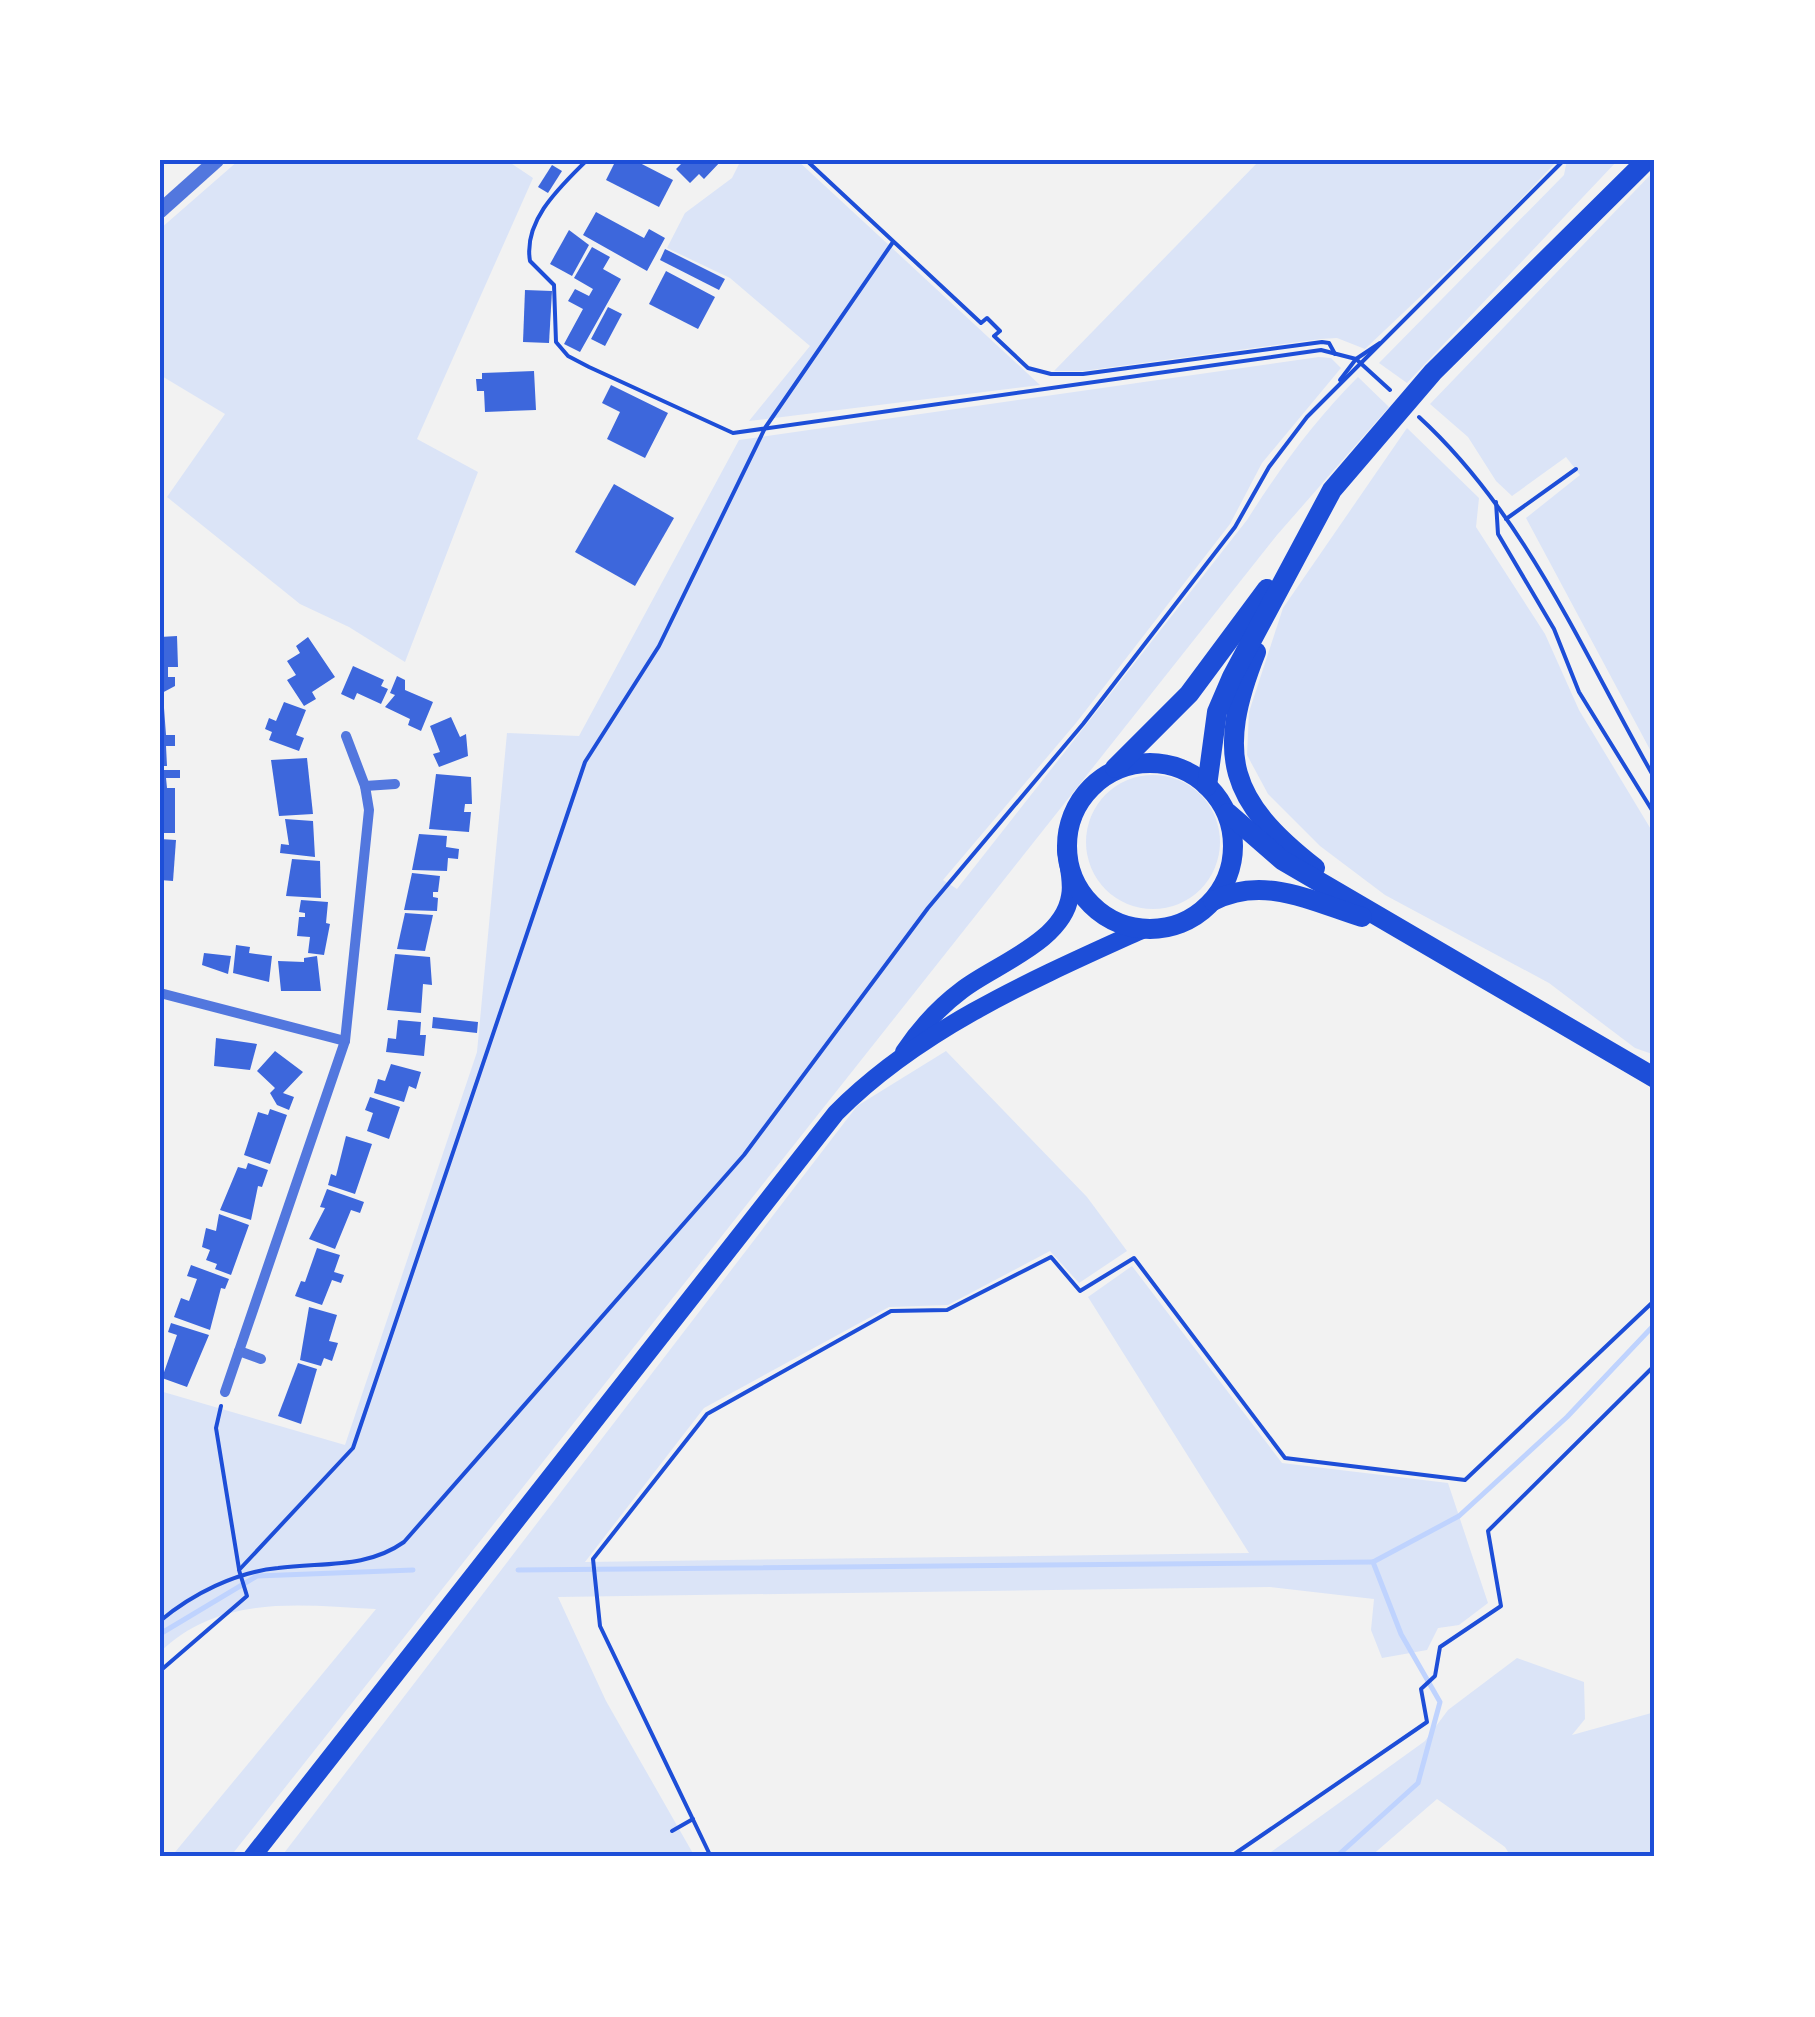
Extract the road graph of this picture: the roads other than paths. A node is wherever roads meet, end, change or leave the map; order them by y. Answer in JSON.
{"nodes":[{"id":1,"x":217,"y":160,"type":"edge"},
{"id":2,"x":1647,"y":160,"type":"edge"},
{"id":3,"x":161,"y":210,"type":"edge"},
{"id":4,"x":1294,"y":558,"type":"junction"},
{"id":5,"x":346,"y":736,"type":"dead end"},
{"id":6,"x":1110,"y":773,"type":"junction"},
{"id":7,"x":396,"y":784,"type":"dead end"},
{"id":8,"x":366,"y":786,"type":"junction"},
{"id":9,"x":1207,"y":786,"type":"junction"},
{"id":10,"x":1224,"y":808,"type":"junction"},
{"id":11,"x":1066,"y":850,"type":"junction"},
{"id":12,"x":1212,"y":902,"type":"junction"},
{"id":13,"x":1397,"y":929,"type":"junction"},
{"id":14,"x":1144,"y":930,"type":"junction"},
{"id":15,"x":160,"y":993,"type":"edge"},
{"id":16,"x":345,"y":1041,"type":"junction"},
{"id":17,"x":900,"y":1056,"type":"junction"},
{"id":18,"x":1655,"y":1078,"type":"edge"},
{"id":19,"x":239,"y":1351,"type":"junction"},
{"id":20,"x":261,"y":1359,"type":"dead end"},
{"id":21,"x":225,"y":1392,"type":"road end"},
{"id":22,"x":252,"y":1857,"type":"edge"}],
"edges":[{"from":1,"to":3,"type":"street"},
{"from":2,"to":4,"type":"highway"},
{"from":4,"to":6,"type":"highway"},
{"from":4,"to":9,"type":"highway"},
{"from":4,"to":13,"type":"highway"},
{"from":5,"to":8,"type":"street"},
{"from":6,"to":9,"type":"highway"},
{"from":6,"to":11,"type":"highway"},
{"from":7,"to":8,"type":"street"},
{"from":8,"to":16,"type":"street"},
{"from":9,"to":10,"type":"highway"},
{"from":10,"to":12,"type":"highway"},
{"from":10,"to":13,"type":"highway"},
{"from":11,"to":14,"type":"highway"},
{"from":11,"to":17,"type":"main road"},
{"from":12,"to":13,"type":"highway"},
{"from":12,"to":14,"type":"highway"},
{"from":13,"to":18,"type":"highway"},
{"from":14,"to":17,"type":"main road"},
{"from":15,"to":16,"type":"street"},
{"from":16,"to":19,"type":"street"},
{"from":17,"to":22,"type":"main road"},
{"from":19,"to":20,"type":"street"},
{"from":19,"to":21,"type":"street"}]}
